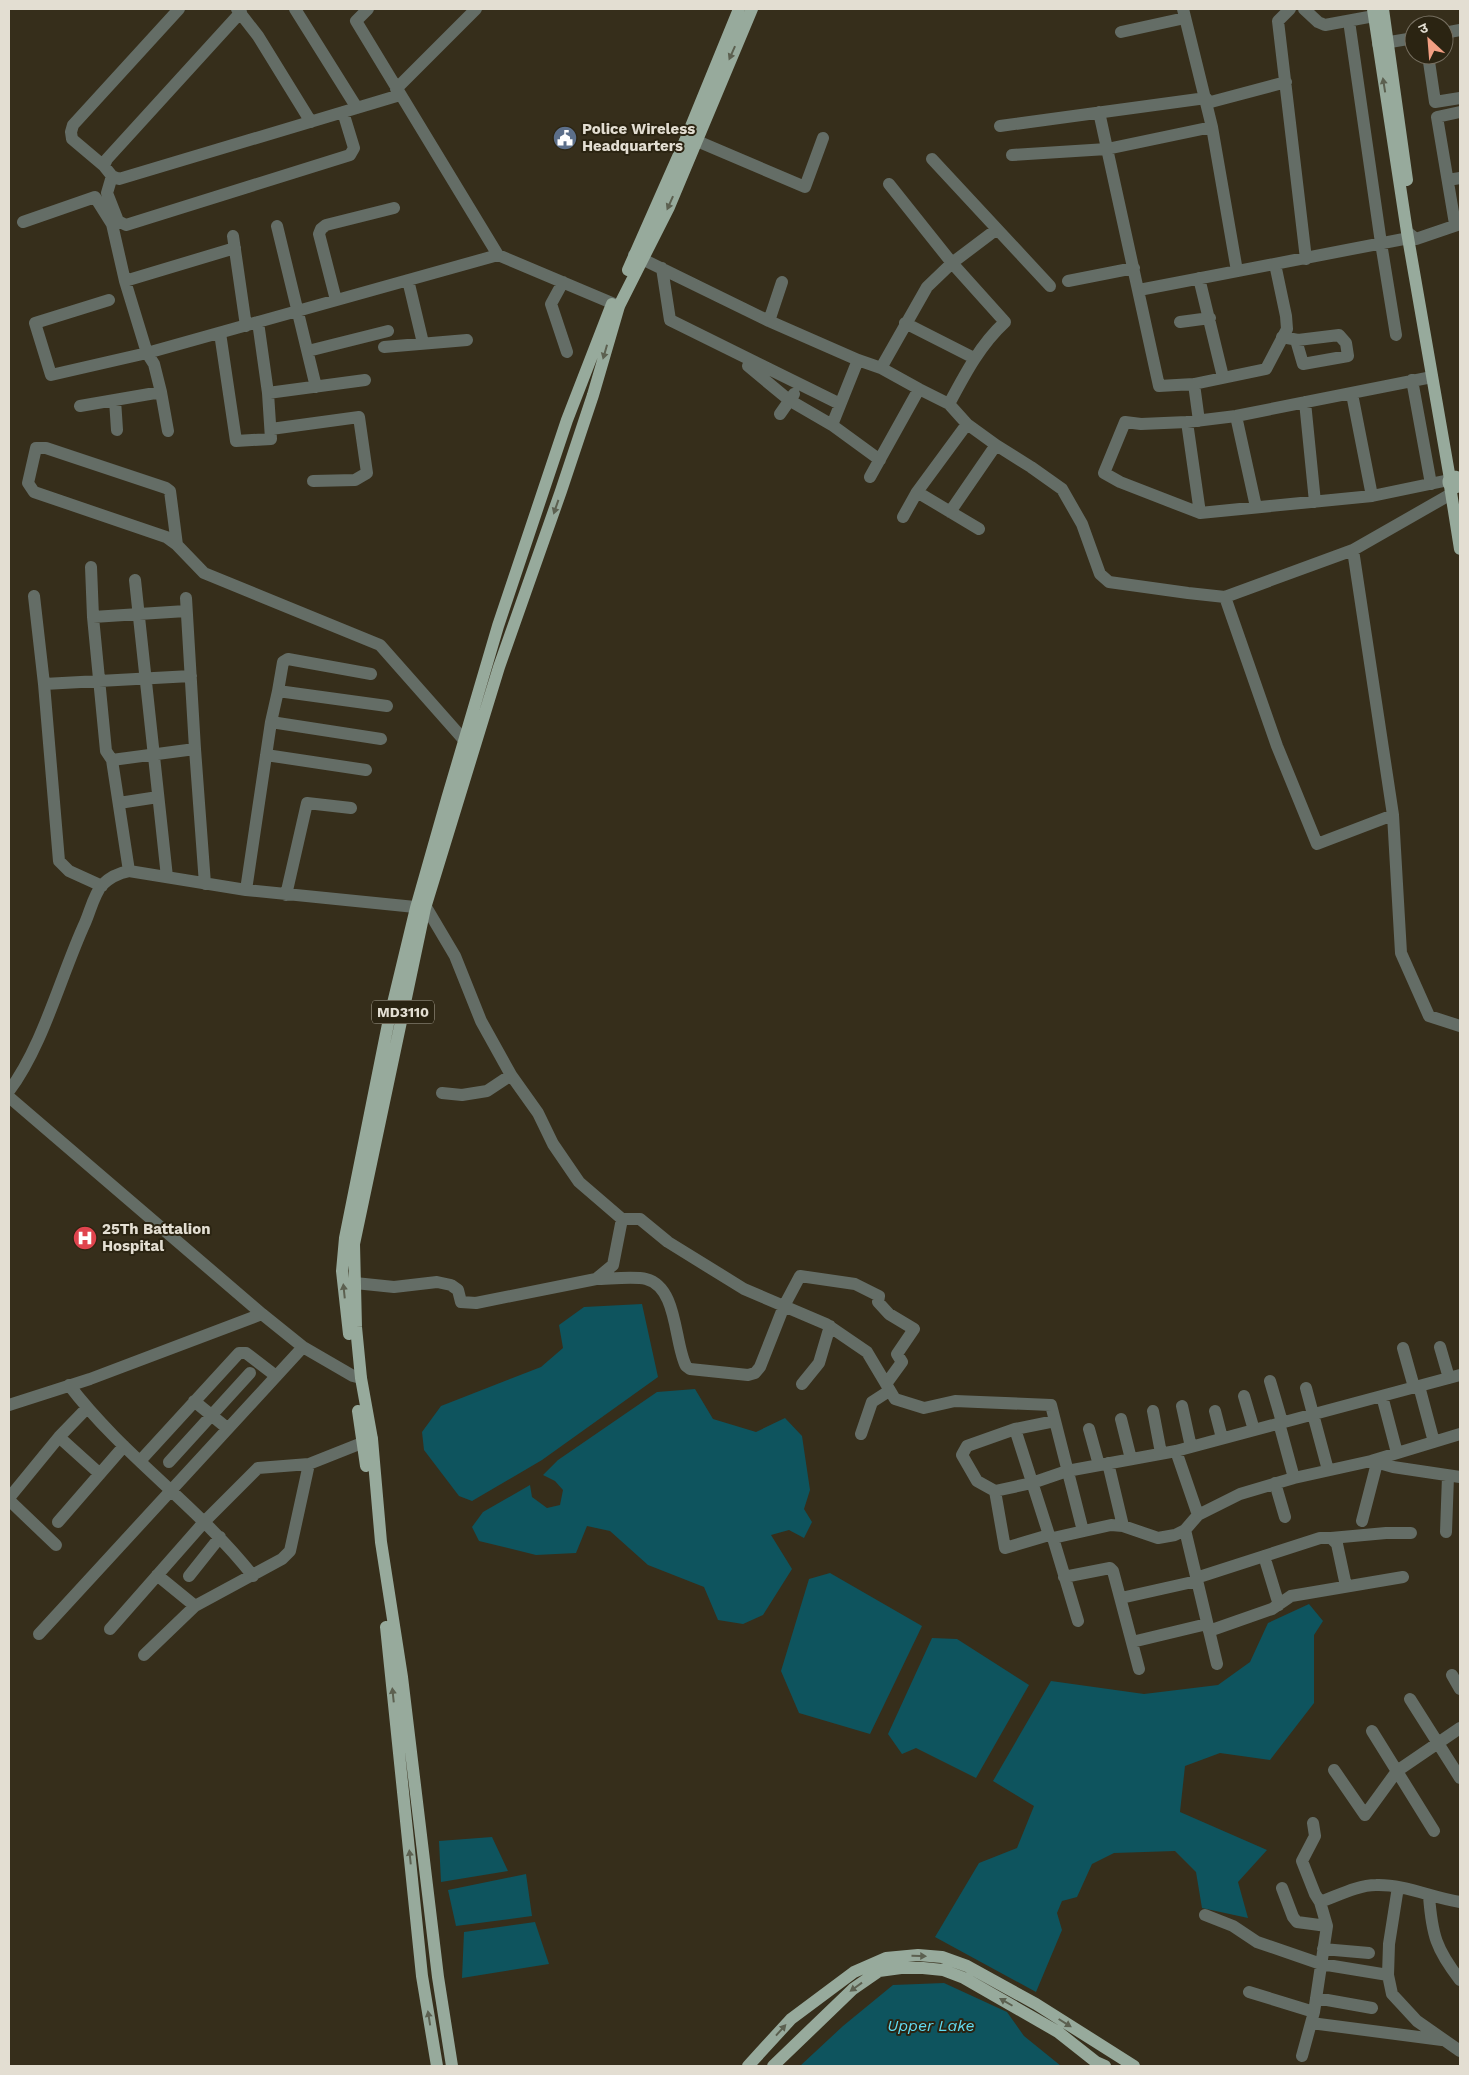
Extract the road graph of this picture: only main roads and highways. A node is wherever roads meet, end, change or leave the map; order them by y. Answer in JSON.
{"nodes":[{"id":1,"x":739,"y":9,"type":"edge"},
{"id":2,"x":752,"y":9,"type":"edge"},
{"id":3,"x":1377,"y":11,"type":"edge"},
{"id":4,"x":691,"y":141,"type":"junction"},
{"id":5,"x":1410,"y":236,"type":"junction"},
{"id":6,"x":615,"y":304,"type":"junction"},
{"id":7,"x":1456,"y":483,"type":"edge"},
{"id":8,"x":1460,"y":549,"type":"edge"},
{"id":9,"x":422,"y":908,"type":"junction"},
{"id":10,"x":357,"y":1377,"type":"junction"},
{"id":11,"x":368,"y":1441,"type":"junction"},
{"id":12,"x":437,"y":2066,"type":"edge"},
{"id":13,"x":452,"y":2066,"type":"edge"},
{"id":14,"x":748,"y":2066,"type":"edge"},
{"id":15,"x":773,"y":2066,"type":"edge"},
{"id":16,"x":1105,"y":2066,"type":"edge"},
{"id":17,"x":1133,"y":2066,"type":"edge"}],
"edges":[{"from":1,"to":4,"type":"main road","number":"MD3110"},
{"from":2,"to":4,"type":"main road","number":"MD3110","one_way":true},
{"from":3,"to":5,"type":"main road"},
{"from":4,"to":6,"type":"main road","number":"MD3110"},
{"from":5,"to":7,"type":"main road"},
{"from":5,"to":7,"type":"main road"},
{"from":6,"to":9,"type":"main road","number":"MD3110","one_way":true},
{"from":6,"to":9,"type":"main road","number":"MD3110"},
{"from":7,"to":8,"type":"main road"},
{"from":9,"to":10,"type":"main road","number":"MD3110"},
{"from":10,"to":9,"type":"main road","number":"MD3110","one_way":true},
{"from":10,"to":11,"type":"main road","number":"MD3110"},
{"from":12,"to":11,"type":"main road","number":"MD3110","one_way":true},
{"from":11,"to":13,"type":"main road","number":"MD3110"},
{"from":14,"to":17,"type":"main road","one_way":true},
{"from":16,"to":15,"type":"main road","one_way":true}]}
